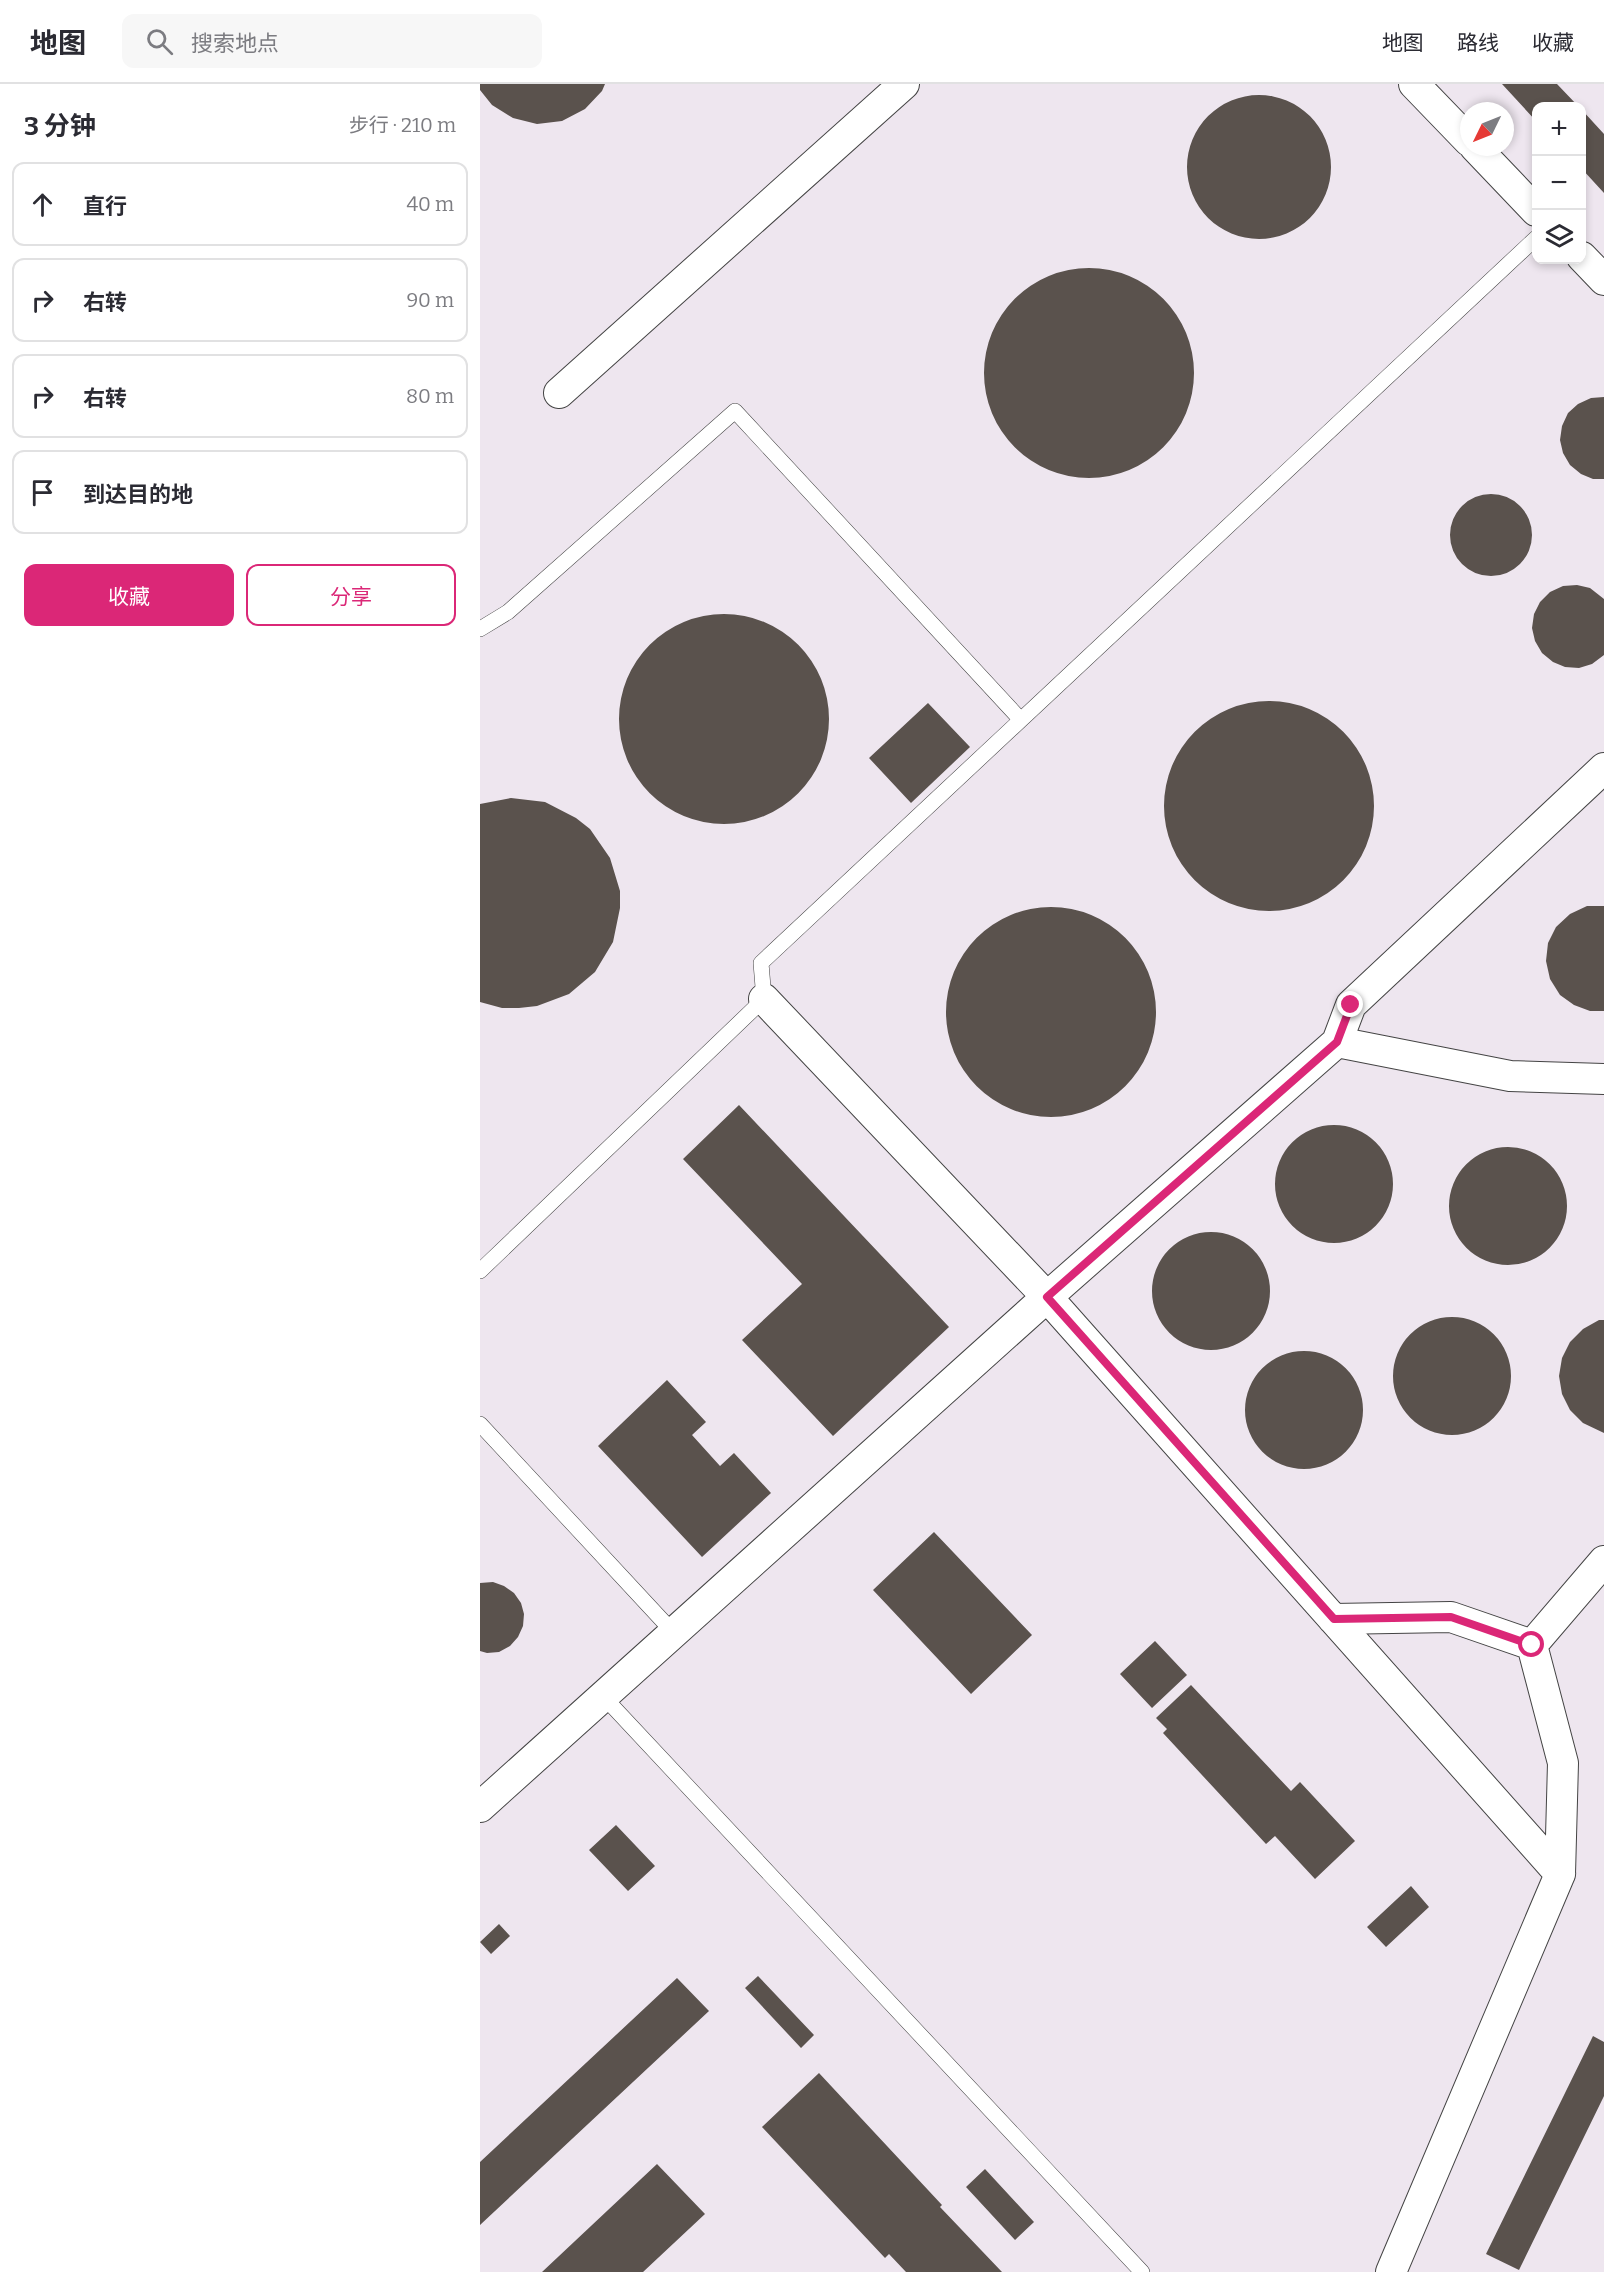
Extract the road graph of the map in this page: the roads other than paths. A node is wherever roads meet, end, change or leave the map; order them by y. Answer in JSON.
{"nodes":[{"id":1,"x":904,"y":84,"type":"edge"},
{"id":2,"x":1414,"y":84,"type":"edge"},
{"id":3,"x":1460,"y":132,"type":"edge"},
{"id":4,"x":1484,"y":156,"type":"edge"},
{"id":5,"x":1535,"y":210,"type":"edge"},
{"id":6,"x":1532,"y":242,"type":"edge"},
{"id":7,"x":1586,"y":262,"type":"edge"},
{"id":8,"x":1604,"y":280,"type":"edge"},
{"id":9,"x":559,"y":393,"type":"dead end"},
{"id":10,"x":480,"y":629,"type":"edge"},
{"id":11,"x":1020,"y":719,"type":"junction"},
{"id":12,"x":1604,"y":768,"type":"edge"},
{"id":13,"x":765,"y":999,"type":"junction"},
{"id":14,"x":1337,"y":1042,"type":"junction"},
{"id":15,"x":1604,"y":1079,"type":"edge"},
{"id":16,"x":480,"y":1271,"type":"edge"},
{"id":17,"x":1047,"y":1297,"type":"junction"},
{"id":18,"x":480,"y":1424,"type":"edge"},
{"id":19,"x":1604,"y":1561,"type":"edge"},
{"id":20,"x":1334,"y":1619,"type":"junction"},
{"id":21,"x":674,"y":1634,"type":"junction"},
{"id":22,"x":1532,"y":1645,"type":"junction"},
{"id":23,"x":603,"y":1696,"type":"junction"},
{"id":24,"x":480,"y":1807,"type":"edge"},
{"id":25,"x":1560,"y":1874,"type":"junction"},
{"id":26,"x":1142,"y":2272,"type":"edge"},
{"id":27,"x":1391,"y":2272,"type":"edge"}],
"edges":[{"from":1,"to":9,"type":"street"},
{"from":2,"to":3,"type":"street"},
{"from":4,"to":5,"type":"street"},
{"from":6,"to":11,"type":"lane"},
{"from":7,"to":8,"type":"street"},
{"from":10,"to":11,"type":"lane"},
{"from":11,"to":13,"type":"lane"},
{"from":12,"to":14,"type":"street"},
{"from":13,"to":16,"type":"lane"},
{"from":13,"to":17,"type":"street"},
{"from":14,"to":15,"type":"street"},
{"from":14,"to":17,"type":"street"},
{"from":17,"to":20,"type":"street"},
{"from":17,"to":21,"type":"street"},
{"from":18,"to":21,"type":"lane"},
{"from":19,"to":22,"type":"street"},
{"from":20,"to":22,"type":"street"},
{"from":20,"to":25,"type":"street"},
{"from":21,"to":23,"type":"street"},
{"from":22,"to":25,"type":"street"},
{"from":23,"to":24,"type":"street"},
{"from":23,"to":26,"type":"lane"},
{"from":25,"to":27,"type":"street"}]}
